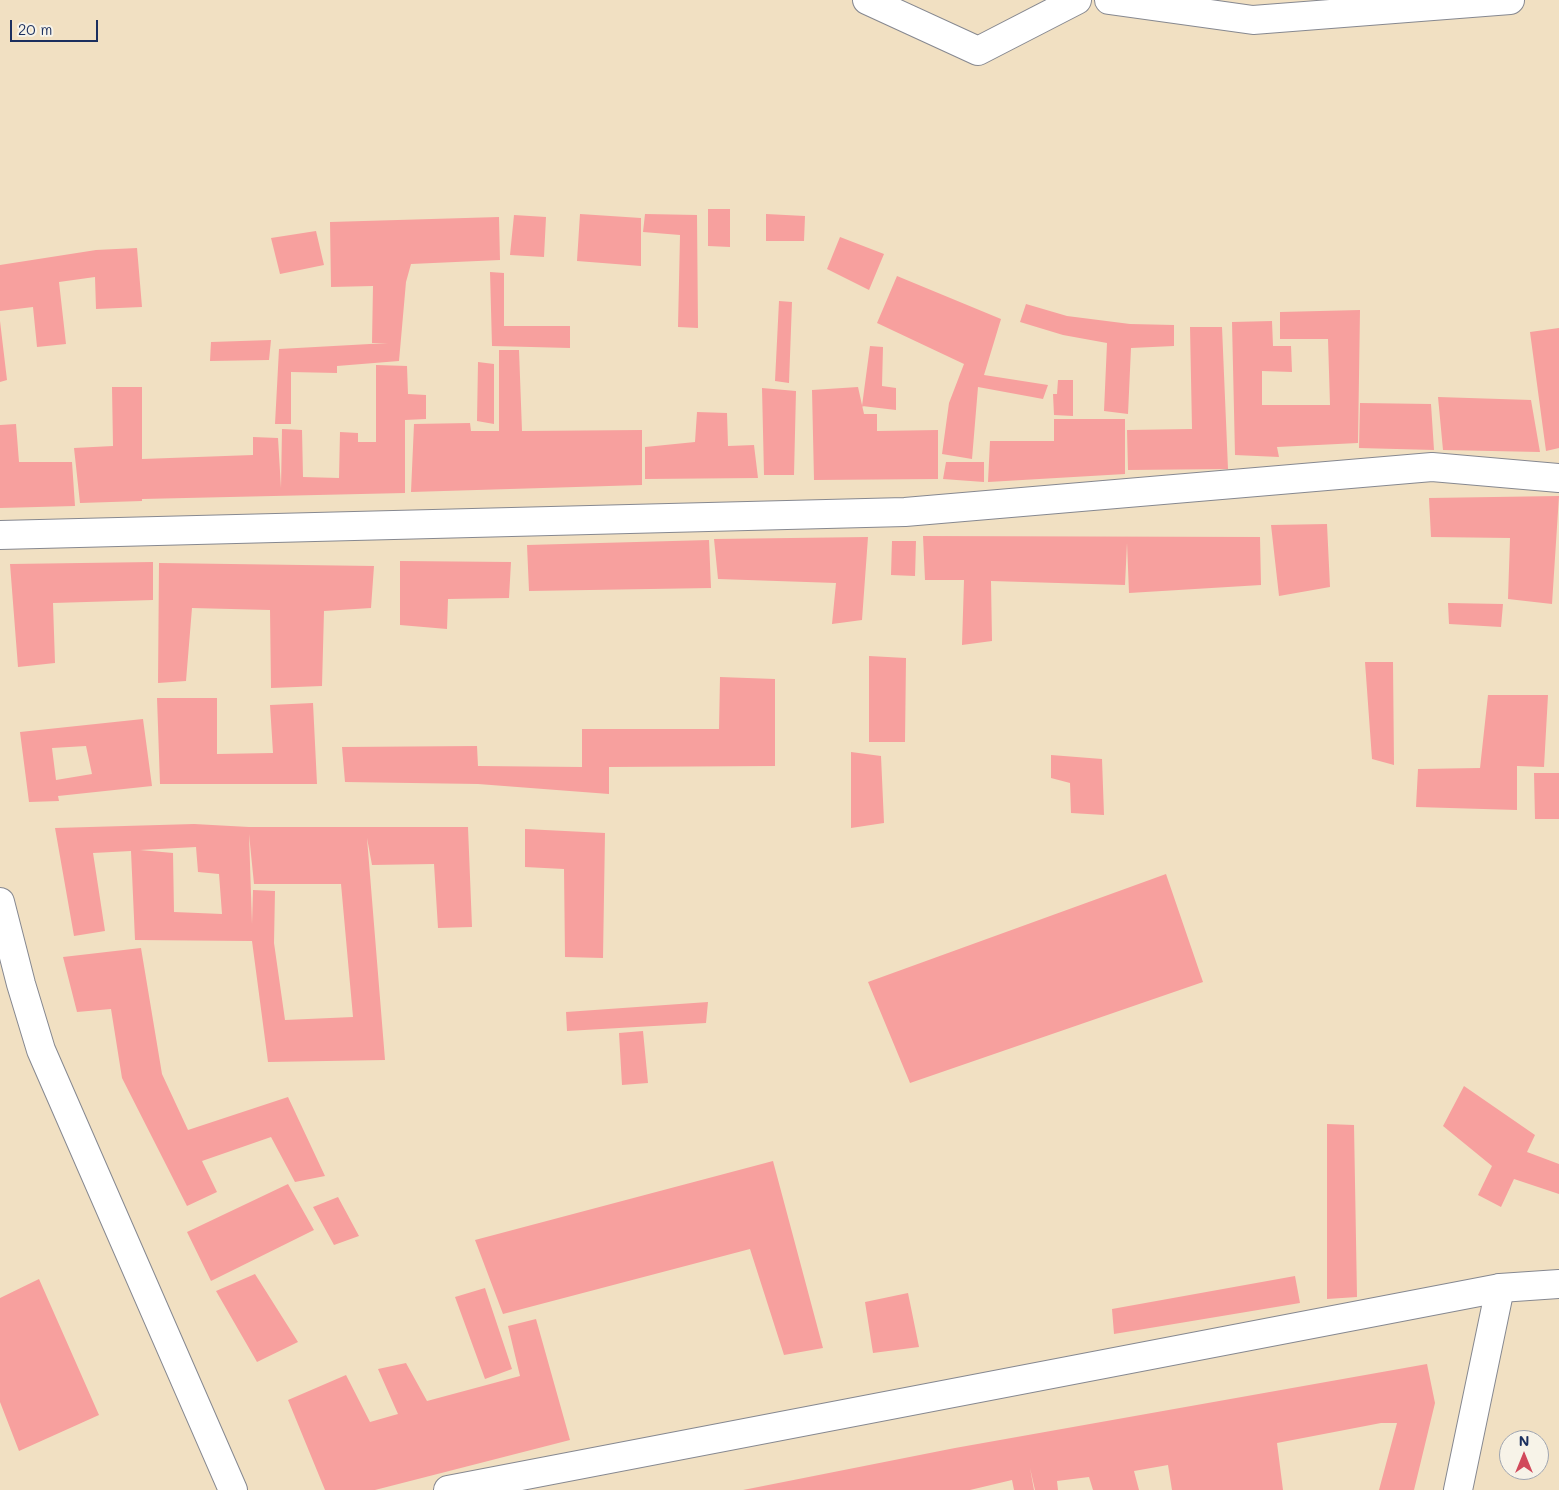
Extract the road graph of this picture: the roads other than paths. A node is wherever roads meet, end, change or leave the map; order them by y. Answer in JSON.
{"nodes":[{"id":1,"x":867,"y":0,"type":"edge"},
{"id":2,"x":1077,"y":0,"type":"edge"},
{"id":3,"x":1109,"y":0,"type":"edge"},
{"id":4,"x":1510,"y":0,"type":"edge"},
{"id":5,"x":1559,"y":478,"type":"edge"},
{"id":6,"x":0,"y":535,"type":"edge"},
{"id":7,"x":0,"y":902,"type":"edge"},
{"id":8,"x":1559,"y":1284,"type":"edge"},
{"id":9,"x":1500,"y":1288,"type":"junction"},
{"id":10,"x":233,"y":1490,"type":"edge"},
{"id":11,"x":448,"y":1490,"type":"edge"},
{"id":12,"x":1458,"y":1490,"type":"edge"}],
"edges":[{"from":1,"to":2,"type":"street"},
{"from":3,"to":4,"type":"street"},
{"from":5,"to":6,"type":"street"},
{"from":7,"to":10,"type":"street"},
{"from":8,"to":9,"type":"street"},
{"from":9,"to":11,"type":"street"},
{"from":9,"to":12,"type":"street"}]}
